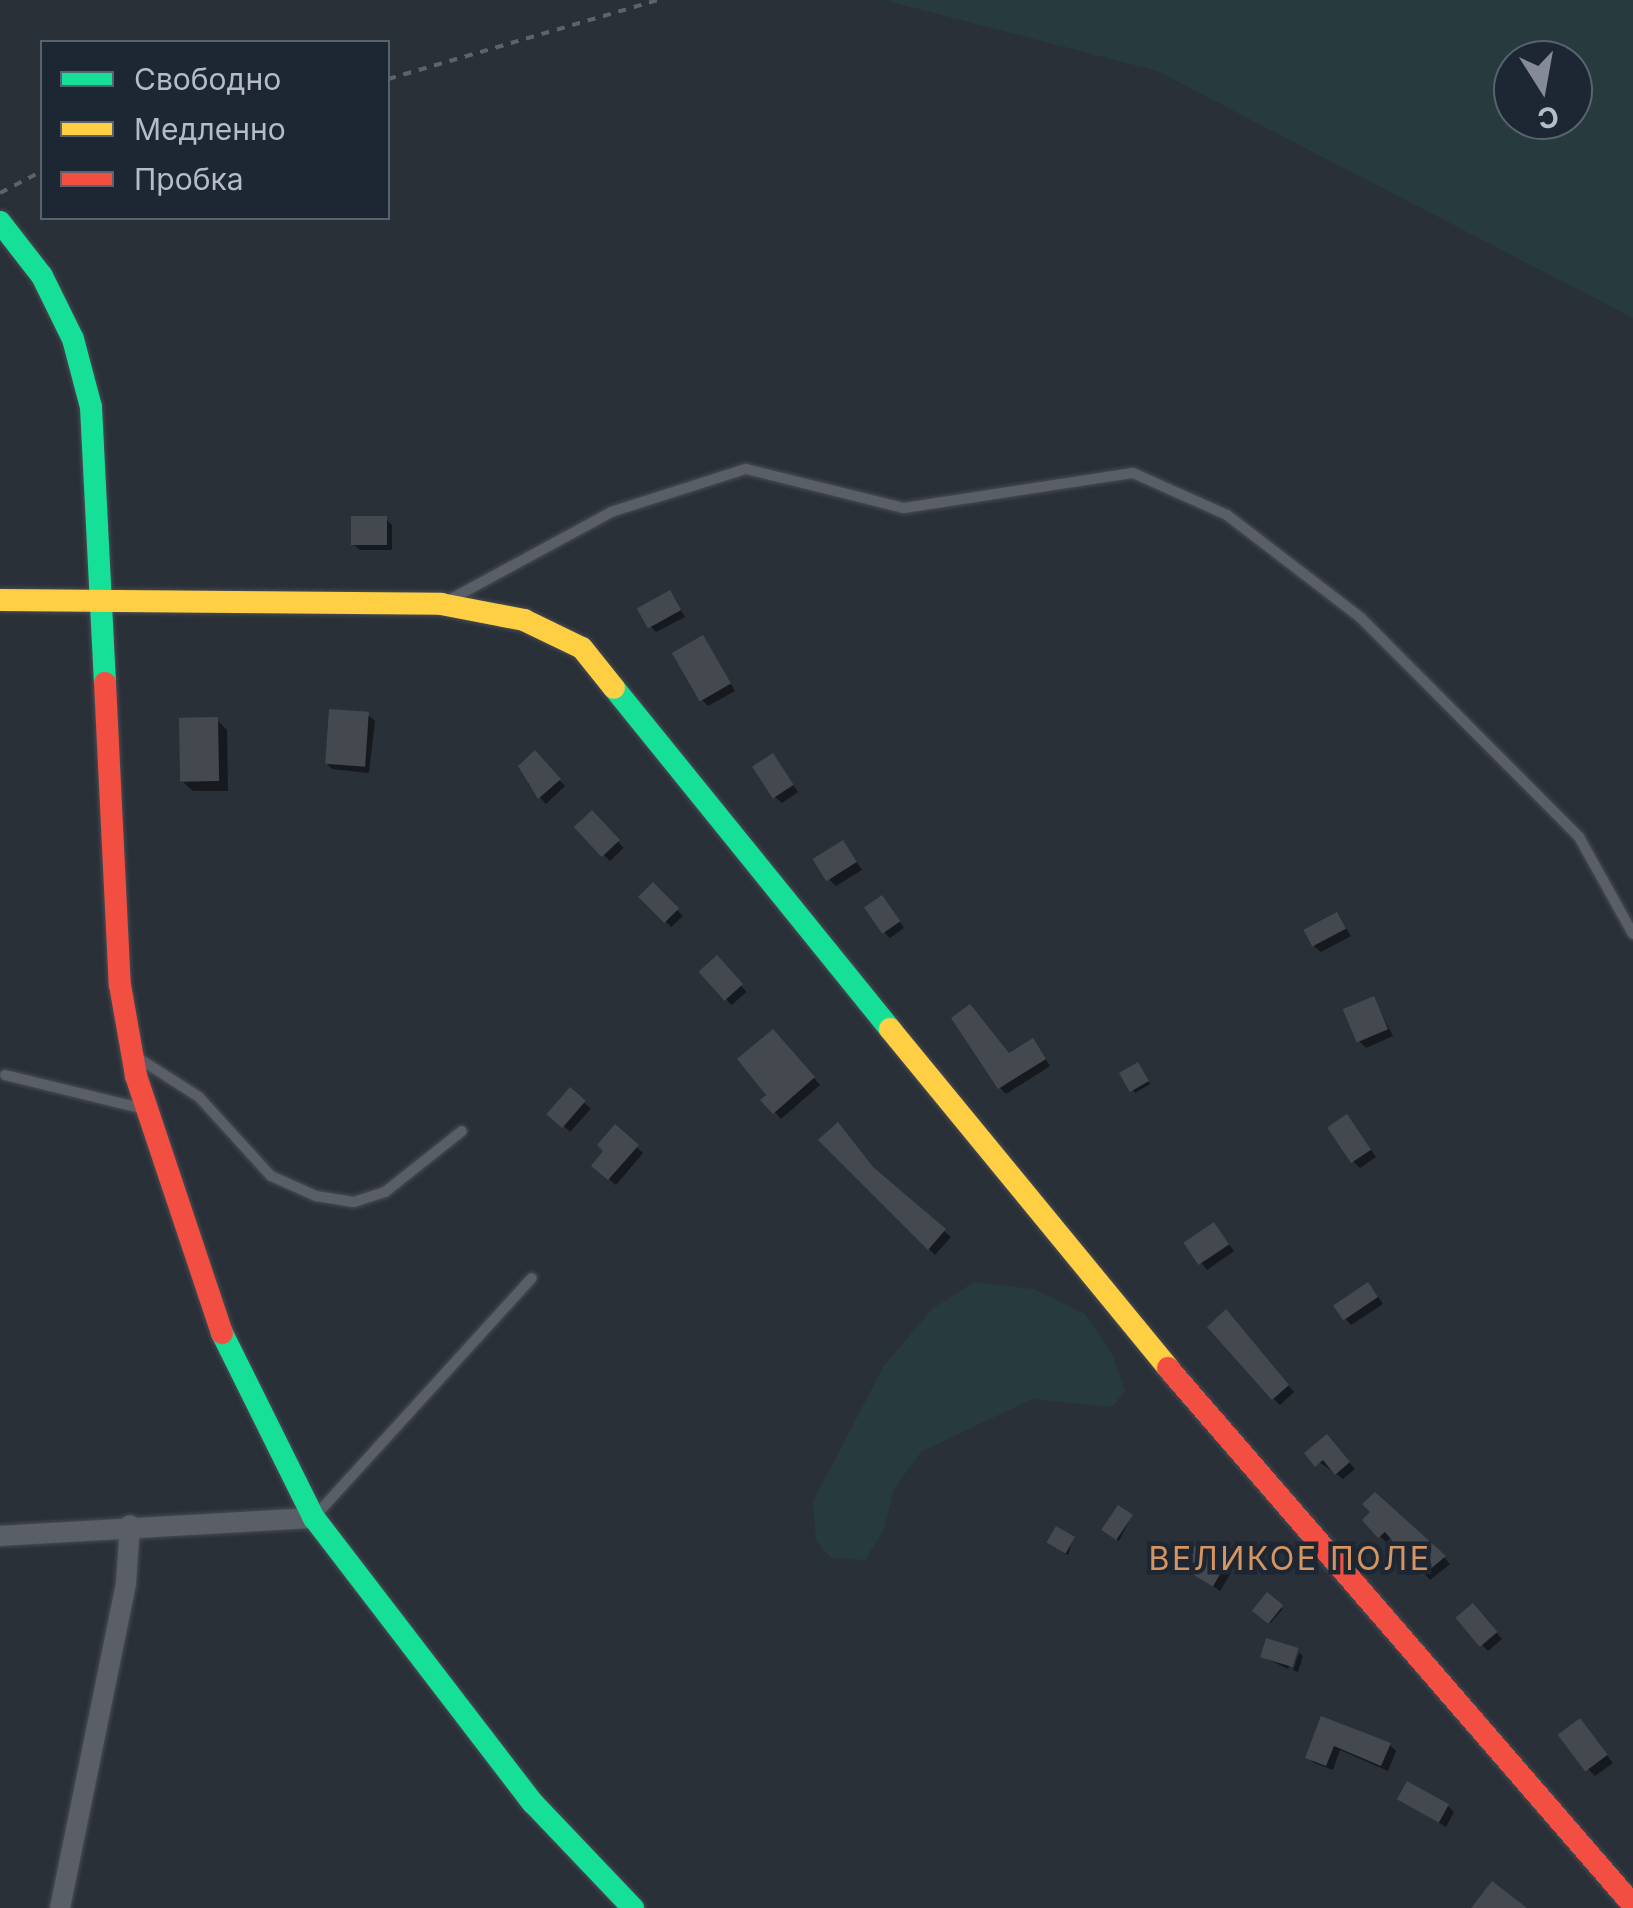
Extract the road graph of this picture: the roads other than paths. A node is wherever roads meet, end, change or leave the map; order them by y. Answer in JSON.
{"nodes":[{"id":1,"x":0,"y":222,"type":"edge"},
{"id":2,"x":104,"y":598,"type":"junction"},
{"id":3,"x":0,"y":600,"type":"edge"},
{"id":4,"x":441,"y":604,"type":"junction"},
{"id":5,"x":1633,"y":934,"type":"edge"},
{"id":6,"x":132,"y":1054,"type":"junction"},
{"id":7,"x":5,"y":1074,"type":"dead end"},
{"id":8,"x":146,"y":1110,"type":"junction"},
{"id":9,"x":462,"y":1131,"type":"dead end"},
{"id":10,"x":532,"y":1278,"type":"dead end"},
{"id":11,"x":314,"y":1518,"type":"junction"},
{"id":12,"x":130,"y":1525,"type":"junction"},
{"id":13,"x":0,"y":1536,"type":"edge"},
{"id":14,"x":1633,"y":1905,"type":"edge"},
{"id":15,"x":60,"y":1908,"type":"edge"},
{"id":16,"x":633,"y":1908,"type":"edge"}],
"edges":[{"from":1,"to":2,"type":"street"},
{"from":2,"to":3,"type":"street"},
{"from":2,"to":4,"type":"street"},
{"from":2,"to":6,"type":"street"},
{"from":4,"to":5,"type":"lane"},
{"from":4,"to":14,"type":"street"},
{"from":6,"to":8,"type":"street"},
{"from":6,"to":9,"type":"lane"},
{"from":7,"to":8,"type":"lane"},
{"from":8,"to":11,"type":"street"},
{"from":10,"to":11,"type":"lane"},
{"from":11,"to":12,"type":"street"},
{"from":11,"to":16,"type":"street"},
{"from":12,"to":13,"type":"street"},
{"from":12,"to":15,"type":"street"}]}
